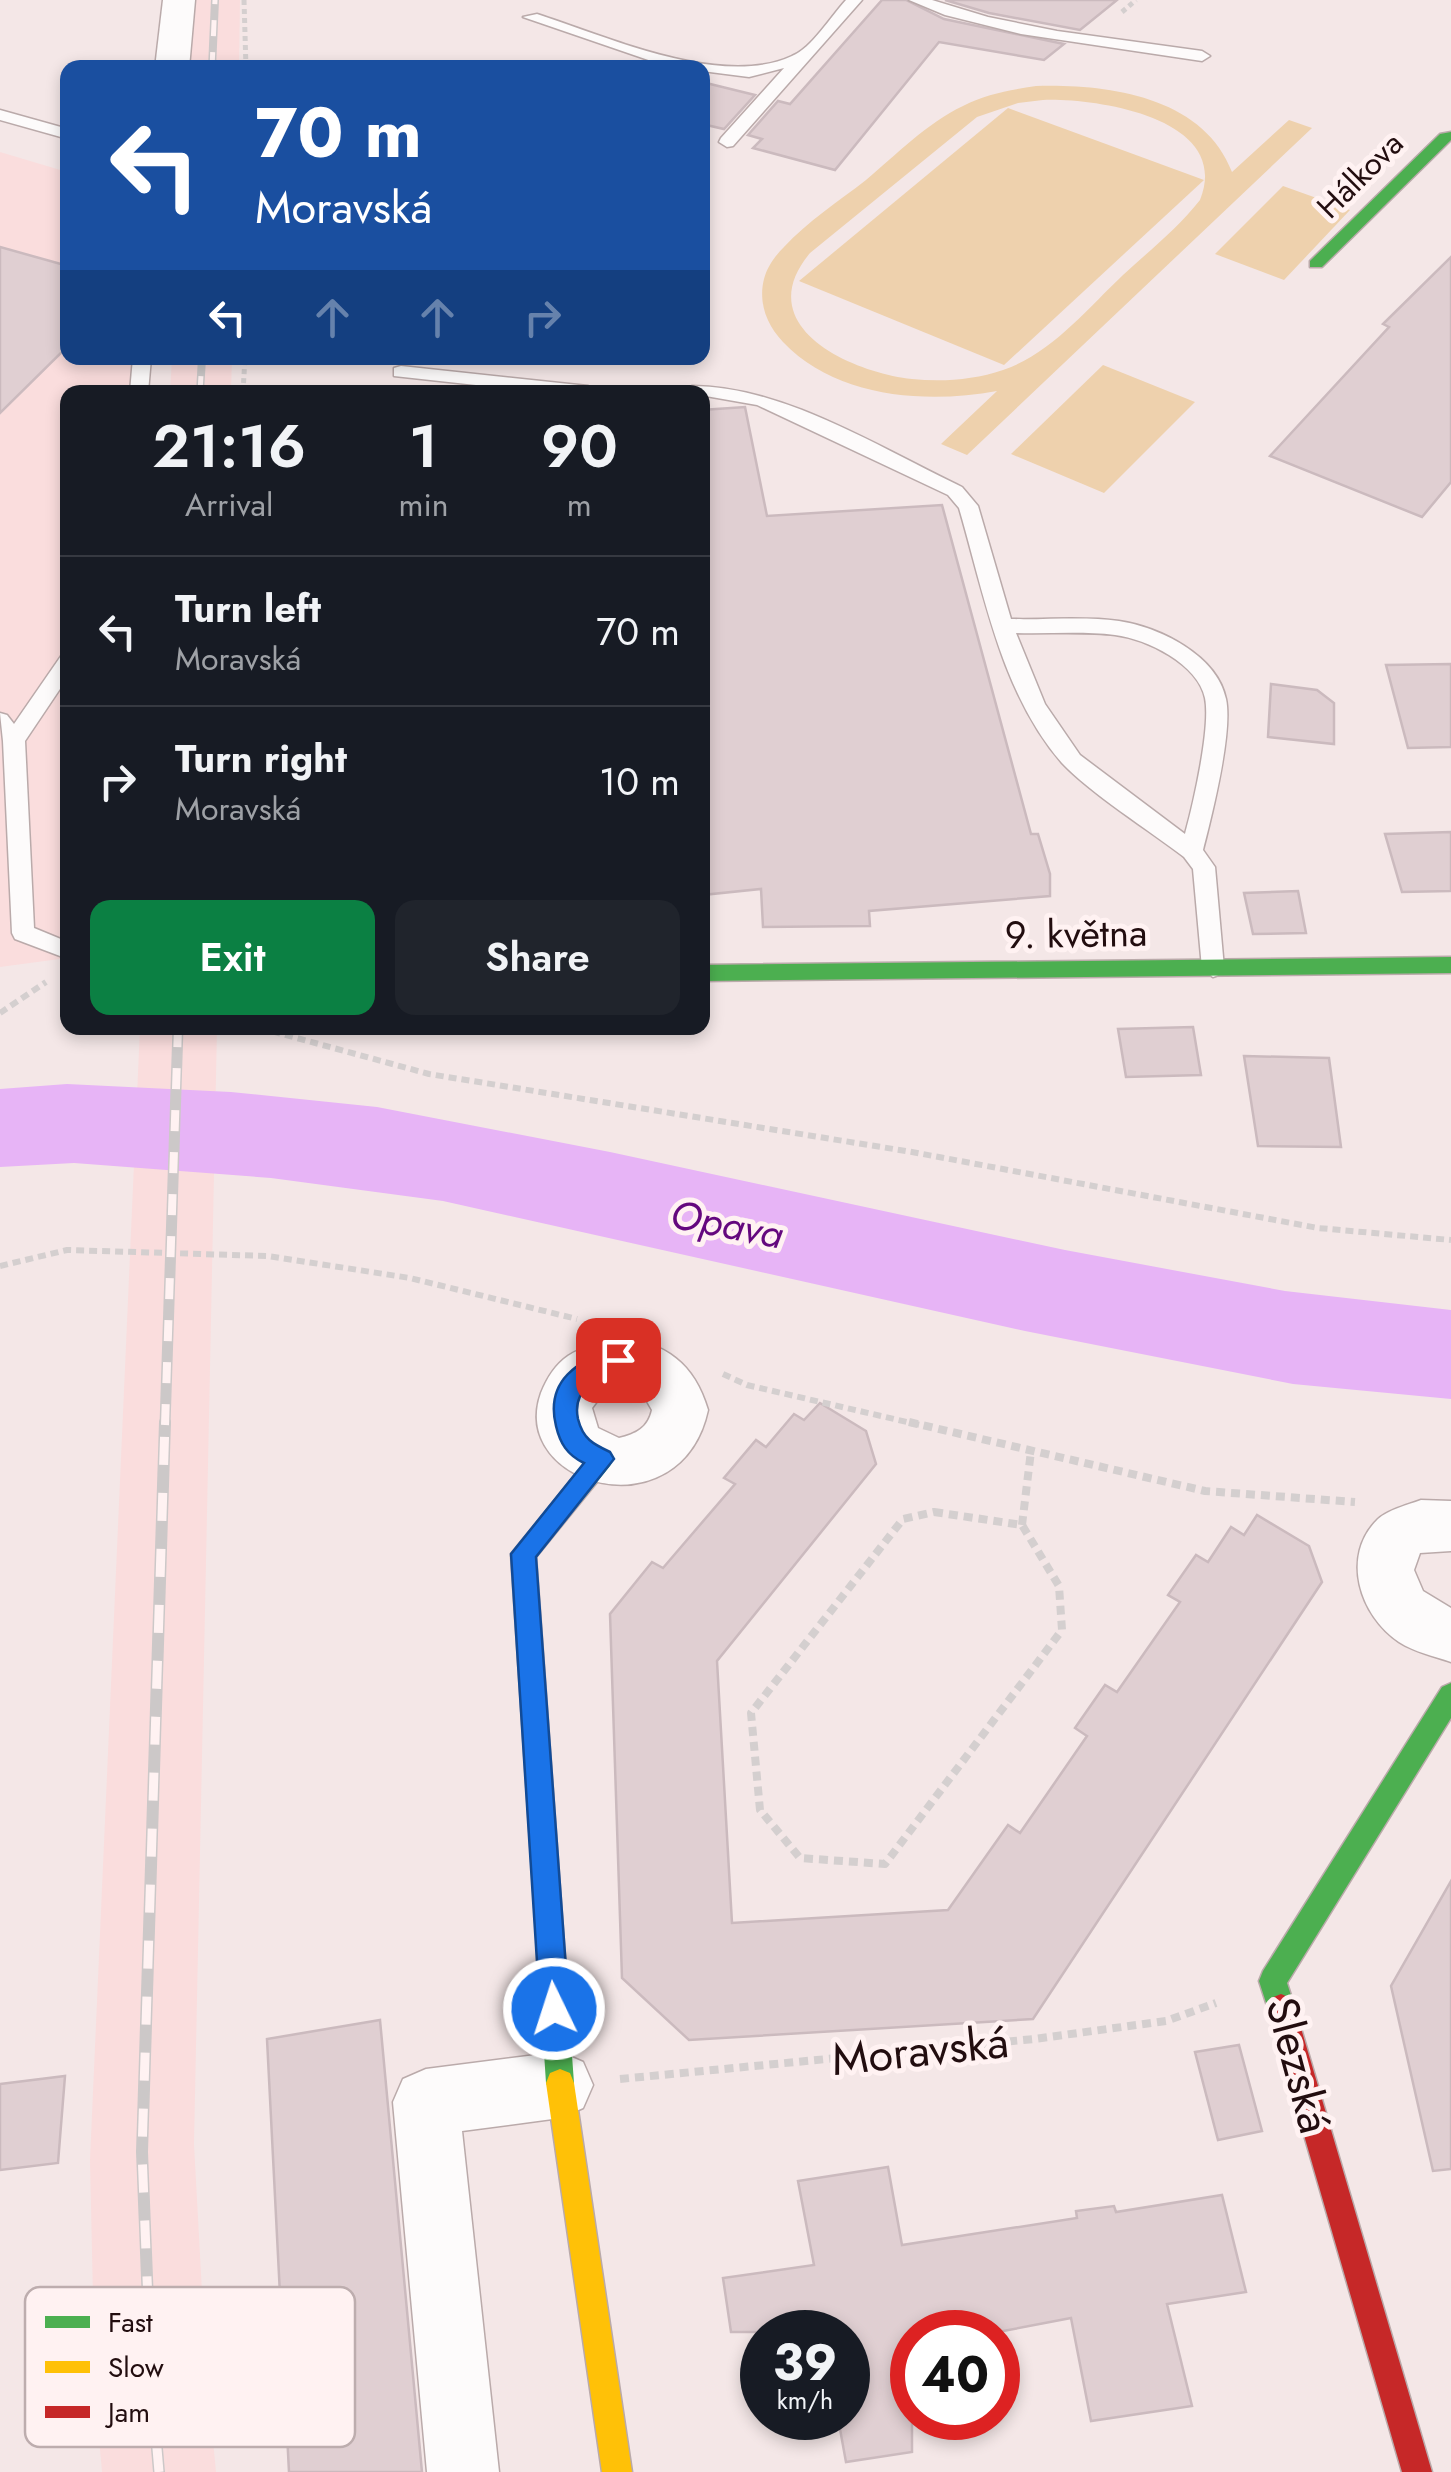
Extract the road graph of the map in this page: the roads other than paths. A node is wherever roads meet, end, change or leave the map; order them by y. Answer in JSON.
{"nodes":[{"id":1,"x":178,"y":0,"type":"edge"},
{"id":2,"x":854,"y":0,"type":"edge"},
{"id":3,"x":916,"y":0,"type":"edge"},
{"id":4,"x":531,"y":17,"type":"dead end"},
{"id":5,"x":1202,"y":56,"type":"dead end"},
{"id":6,"x":802,"y":58,"type":"junction"},
{"id":7,"x":173,"y":60,"type":"edge"},
{"id":8,"x":663,"y":60,"type":"edge"},
{"id":9,"x":710,"y":67,"type":"edge"},
{"id":10,"x":0,"y":115,"type":"edge"},
{"id":11,"x":60,"y":132,"type":"edge"},
{"id":12,"x":1451,"y":136,"type":"edge"},
{"id":13,"x":728,"y":142,"type":"dead end"},
{"id":14,"x":1316,"y":264,"type":"dead end"},
{"id":15,"x":401,"y":372,"type":"dead end"},
{"id":16,"x":515,"y":385,"type":"edge"},
{"id":17,"x":710,"y":392,"type":"edge"},
{"id":18,"x":1006,"y":626,"type":"junction"},
{"id":19,"x":60,"y":674,"type":"edge"},
{"id":20,"x":0,"y":720,"type":"edge"},
{"id":21,"x":14,"y":740,"type":"junction"},
{"id":22,"x":1192,"y":851,"type":"junction"},
{"id":23,"x":60,"y":947,"type":"edge"},
{"id":24,"x":1451,"y":965,"type":"edge"},
{"id":25,"x":1214,"y":968,"type":"junction"},
{"id":26,"x":710,"y":972,"type":"edge"},
{"id":27,"x":602,"y":1459,"type":"dead end"},
{"id":28,"x":1451,"y":1526,"type":"edge"},
{"id":29,"x":1451,"y":1635,"type":"edge"},
{"id":30,"x":1451,"y":1695,"type":"edge"},
{"id":31,"x":560,"y":2085,"type":"junction"},
{"id":32,"x":464,"y":2472,"type":"edge"},
{"id":33,"x":617,"y":2472,"type":"edge"},
{"id":34,"x":1417,"y":2472,"type":"edge"}],
"edges":[{"from":1,"to":7,"type":"street"},
{"from":2,"to":6,"type":"lane"},
{"from":3,"to":5,"type":"lane"},
{"from":4,"to":8,"type":"lane"},
{"from":6,"to":9,"type":"lane"},
{"from":6,"to":13,"type":"lane"},
{"from":10,"to":11,"type":"lane"},
{"from":12,"to":14,"type":"street","name":"Hálkova"},
{"from":15,"to":16,"type":"lane"},
{"from":17,"to":18,"type":"lane"},
{"from":18,"to":22,"type":"lane"},
{"from":18,"to":22,"type":"lane"},
{"from":19,"to":21,"type":"lane"},
{"from":20,"to":21,"type":"lane"},
{"from":21,"to":23,"type":"lane"},
{"from":22,"to":25,"type":"lane"},
{"from":24,"to":25,"type":"street","name":"9. května"},
{"from":25,"to":26,"type":"street","name":"9. května"},
{"from":27,"to":31,"type":"street"},
{"from":28,"to":29,"type":"street"},
{"from":30,"to":34,"type":"street","name":"Slezská"},
{"from":31,"to":32,"type":"street"},
{"from":31,"to":33,"type":"street"}]}
